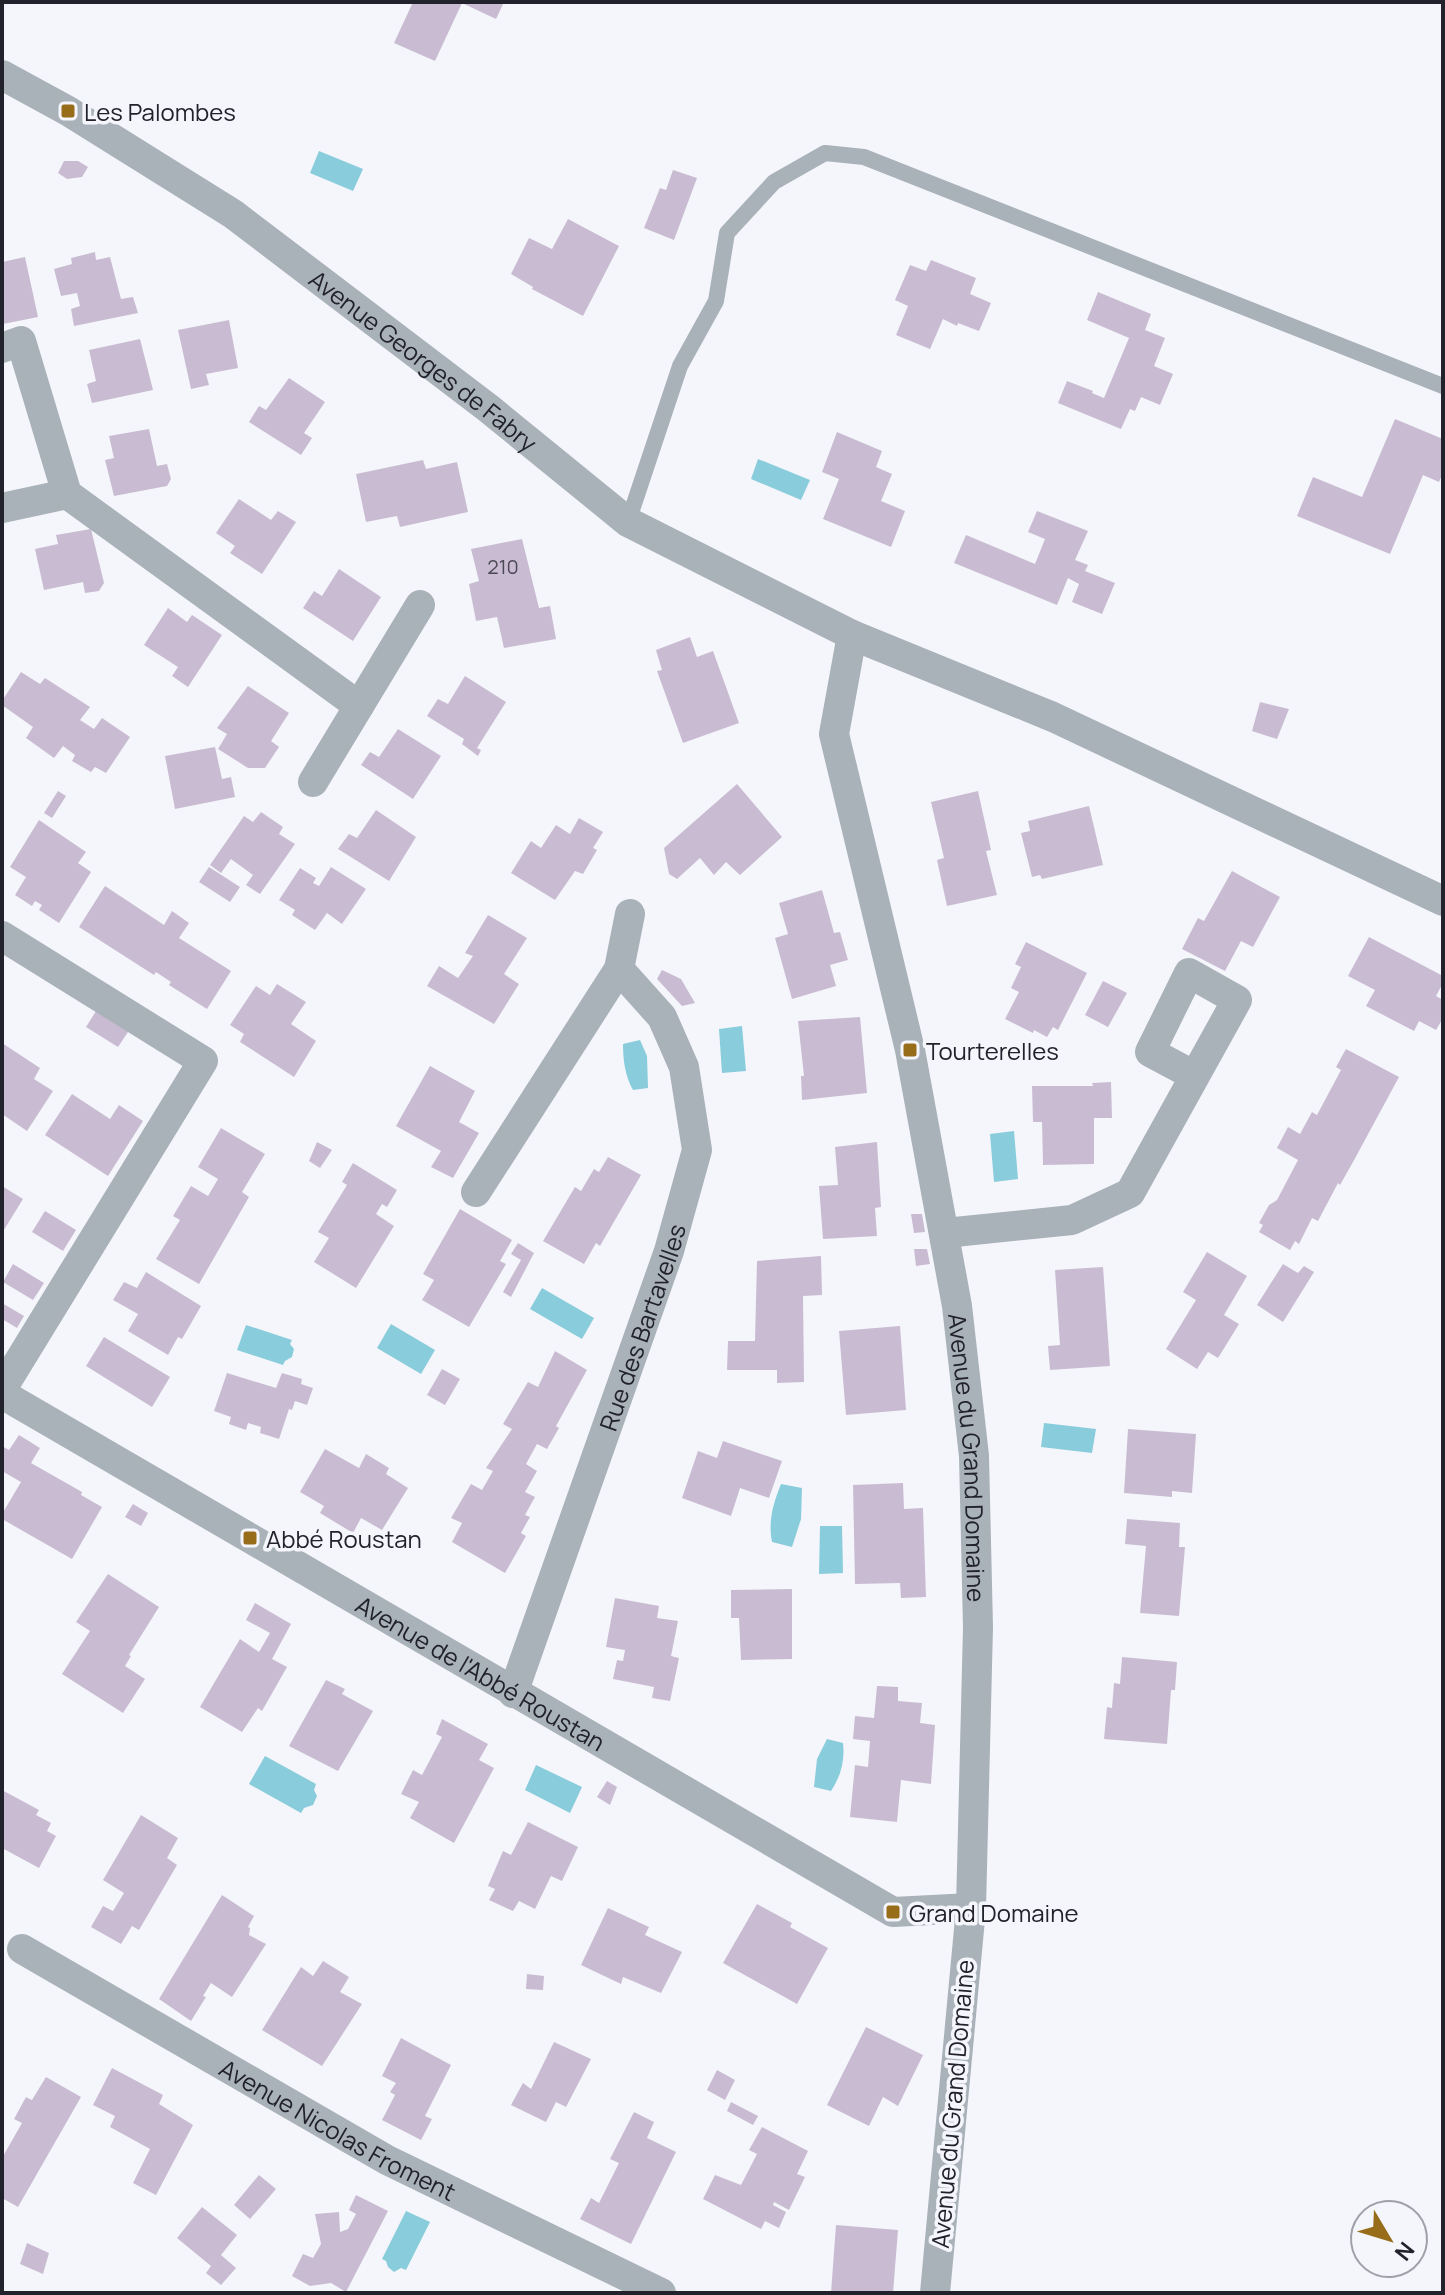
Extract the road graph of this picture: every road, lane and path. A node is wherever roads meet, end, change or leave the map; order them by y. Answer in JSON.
{"nodes":[{"id":1,"x":2,"y":75,"type":"edge"},
{"id":2,"x":2,"y":348,"type":"edge"},
{"id":3,"x":1443,"y":386,"type":"edge"},
{"id":4,"x":67,"y":494,"type":"junction"},
{"id":5,"x":2,"y":508,"type":"edge"},
{"id":6,"x":628,"y":522,"type":"junction"},
{"id":7,"x":420,"y":605,"type":"dead end"},
{"id":8,"x":852,"y":635,"type":"junction"},
{"id":9,"x":359,"y":706,"type":"junction"},
{"id":10,"x":313,"y":782,"type":"dead end"},
{"id":11,"x":1443,"y":901,"type":"edge"},
{"id":12,"x":630,"y":914,"type":"dead end"},
{"id":13,"x":2,"y":936,"type":"edge"},
{"id":14,"x":619,"y":969,"type":"junction"},
{"id":15,"x":1195,"y":1076,"type":"dead end"},
{"id":16,"x":476,"y":1192,"type":"dead end"},
{"id":17,"x":945,"y":1233,"type":"junction"},
{"id":18,"x":2,"y":1392,"type":"edge"},
{"id":19,"x":513,"y":1693,"type":"junction"},
{"id":20,"x":971,"y":1908,"type":"junction"},
{"id":21,"x":22,"y":1949,"type":"dead end"},
{"id":22,"x":661,"y":2293,"type":"edge"},
{"id":23,"x":935,"y":2293,"type":"edge"}],
"edges":[{"from":1,"to":6,"type":"street","name":"Avenue Georges de Fabry"},
{"from":2,"to":4,"type":"street"},
{"from":3,"to":6,"type":"lane"},
{"from":4,"to":5,"type":"street"},
{"from":4,"to":9,"type":"street"},
{"from":6,"to":8,"type":"street","name":"Avenue Georges de Fabry"},
{"from":7,"to":9,"type":"street"},
{"from":8,"to":11,"type":"street","name":"Avenue Georges de Fabry"},
{"from":8,"to":17,"type":"street","name":"Avenue du Grand Domaine"},
{"from":9,"to":10,"type":"street"},
{"from":12,"to":14,"type":"street"},
{"from":13,"to":18,"type":"street"},
{"from":14,"to":16,"type":"street"},
{"from":14,"to":19,"type":"street","name":"Rue des Bartavelles"},
{"from":15,"to":17,"type":"street"},
{"from":17,"to":20,"type":"street","name":"Avenue du Grand Domaine"},
{"from":18,"to":19,"type":"street","name":"Avenue de l'Abbé Roustan"},
{"from":19,"to":20,"type":"street","name":"Avenue de l'Abbé Roustan"},
{"from":20,"to":23,"type":"street","name":"Avenue du Grand Domaine"},
{"from":21,"to":22,"type":"street","name":"Avenue Nicolas Froment"}]}
